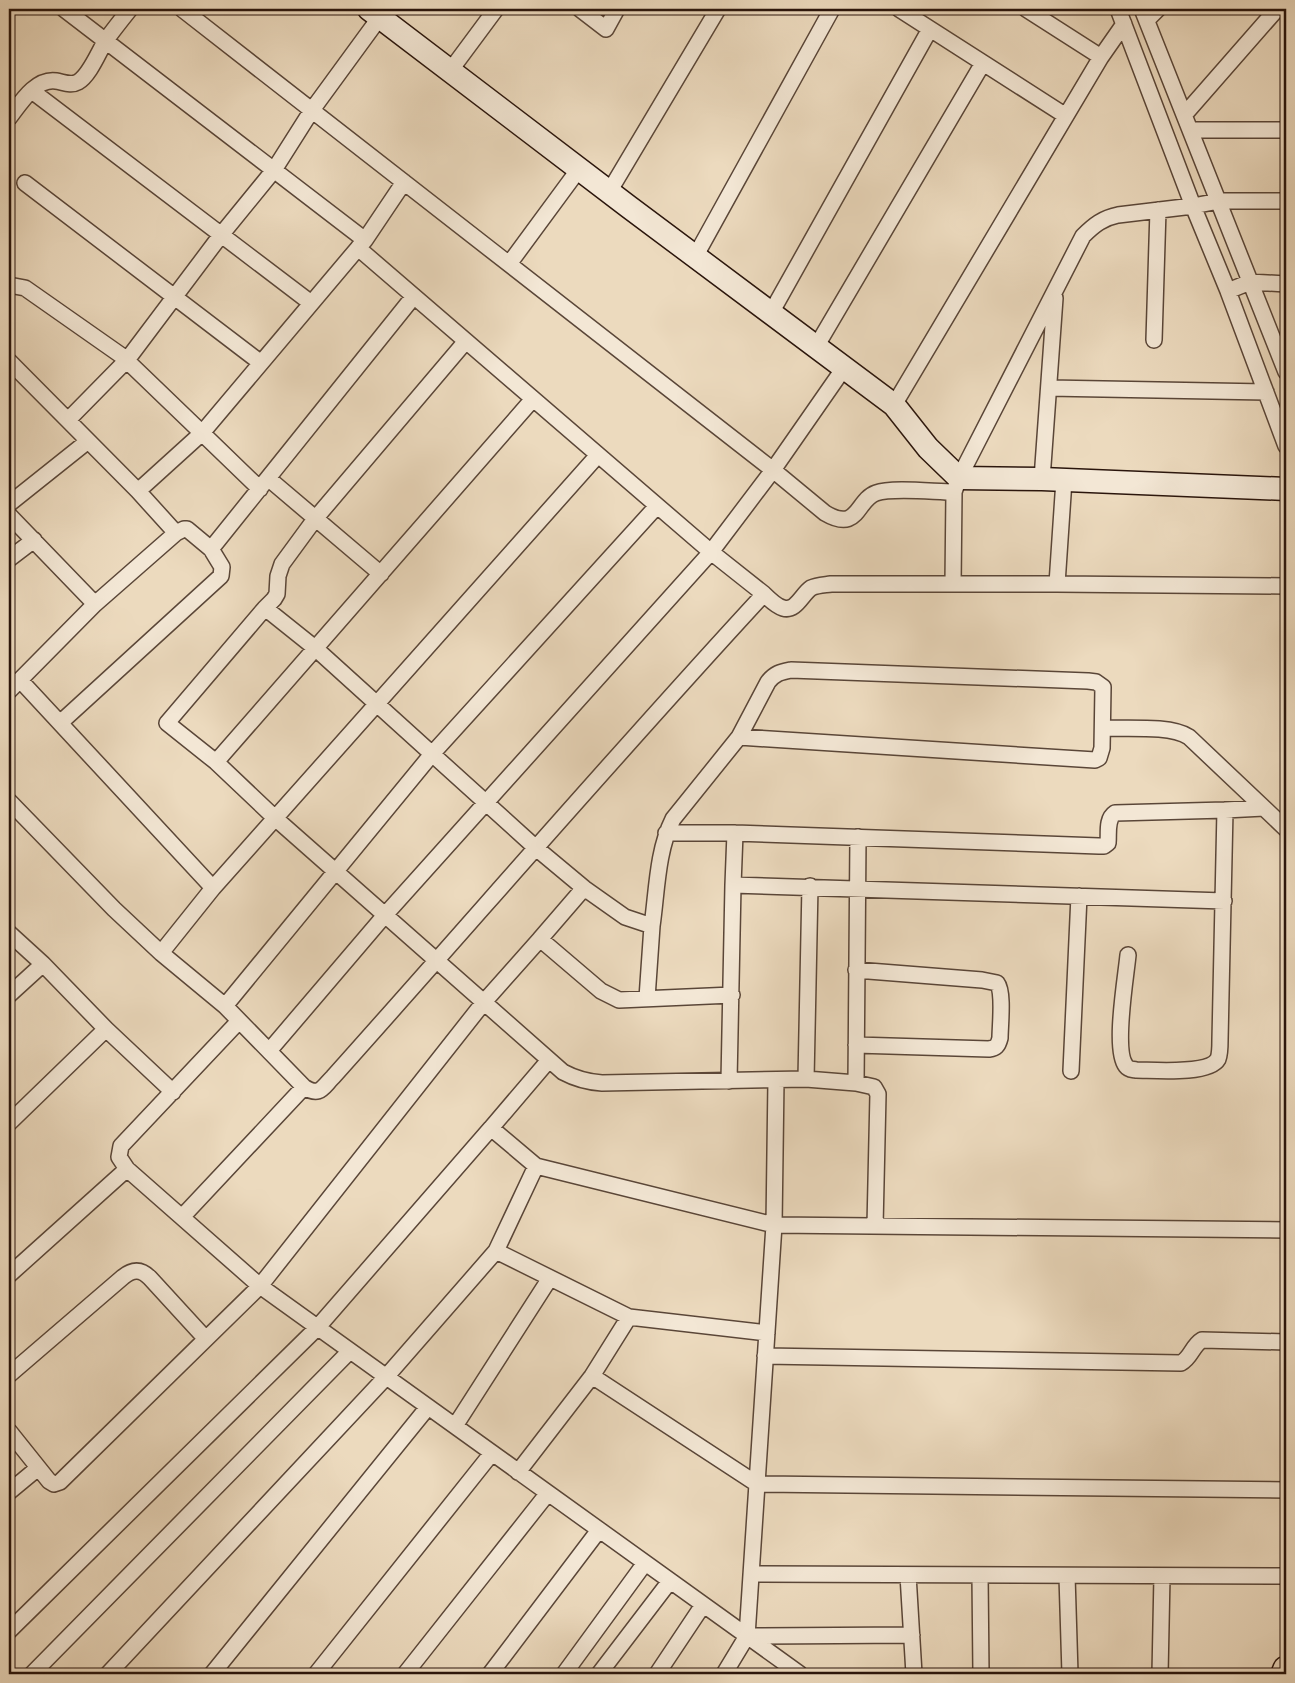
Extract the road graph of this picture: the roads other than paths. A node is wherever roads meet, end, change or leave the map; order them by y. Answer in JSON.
{"nodes":[{"id":1,"x":64,"y":9,"type":"edge"},
{"id":2,"x":130,"y":9,"type":"edge"},
{"id":3,"x":182,"y":9,"type":"edge"},
{"id":4,"x":496,"y":9,"type":"edge"},
{"id":5,"x":580,"y":9,"type":"edge"},
{"id":6,"x":617,"y":9,"type":"edge"},
{"id":7,"x":718,"y":9,"type":"edge"},
{"id":8,"x":832,"y":9,"type":"edge"},
{"id":9,"x":899,"y":9,"type":"edge"},
{"id":10,"x":1026,"y":9,"type":"edge"},
{"id":11,"x":1118,"y":9,"type":"edge"},
{"id":12,"x":1158,"y":9,"type":"edge"},
{"id":13,"x":1277,"y":9,"type":"edge"},
{"id":14,"x":374,"y":13,"type":"edge"},
{"id":15,"x":1145,"y":14,"type":"edge"},
{"id":16,"x":1124,"y":24,"type":"junction"},
{"id":17,"x":930,"y":29,"type":"junction"},
{"id":18,"x":106,"y":41,"type":"junction"},
{"id":19,"x":1101,"y":58,"type":"junction"},
{"id":20,"x":984,"y":63,"type":"junction"},
{"id":21,"x":450,"y":71,"type":"junction"},
{"id":22,"x":32,"y":91,"type":"junction"},
{"id":23,"x":312,"y":110,"type":"junction"},
{"id":24,"x":1185,"y":114,"type":"junction"},
{"id":25,"x":1066,"y":116,"type":"junction"},
{"id":26,"x":9,"y":118,"type":"edge"},
{"id":27,"x":1191,"y":130,"type":"junction"},
{"id":28,"x":1286,"y":130,"type":"edge"},
{"id":29,"x":579,"y":168,"type":"junction"},
{"id":30,"x":274,"y":170,"type":"junction"},
{"id":31,"x":25,"y":182,"type":"dead end"},
{"id":32,"x":404,"y":182,"type":"junction"},
{"id":33,"x":609,"y":192,"type":"junction"},
{"id":34,"x":1286,"y":201,"type":"edge"},
{"id":35,"x":1204,"y":204,"type":"junction"},
{"id":36,"x":1158,"y":210,"type":"junction"},
{"id":37,"x":221,"y":235,"type":"junction"},
{"id":38,"x":361,"y":244,"type":"junction"},
{"id":39,"x":695,"y":256,"type":"junction"},
{"id":40,"x":509,"y":264,"type":"junction"},
{"id":41,"x":1286,"y":284,"type":"edge"},
{"id":42,"x":9,"y":285,"type":"edge"},
{"id":43,"x":1239,"y":287,"type":"junction"},
{"id":44,"x":1056,"y":291,"type":"junction"},
{"id":45,"x":414,"y":296,"type":"junction"},
{"id":46,"x":175,"y":297,"type":"junction"},
{"id":47,"x":311,"y":304,"type":"junction"},
{"id":48,"x":771,"y":313,"type":"junction"},
{"id":49,"x":1154,"y":340,"type":"dead end"},
{"id":50,"x":466,"y":341,"type":"junction"},
{"id":51,"x":816,"y":347,"type":"junction"},
{"id":52,"x":127,"y":360,"type":"junction"},
{"id":53,"x":9,"y":361,"type":"edge"},
{"id":54,"x":261,"y":363,"type":"junction"},
{"id":55,"x":844,"y":368,"type":"junction"},
{"id":56,"x":1286,"y":372,"type":"edge"},
{"id":57,"x":1049,"y":388,"type":"junction"},
{"id":58,"x":1266,"y":392,"type":"junction"},
{"id":59,"x":533,"y":399,"type":"junction"},
{"id":60,"x":894,"y":406,"type":"junction"},
{"id":61,"x":68,"y":420,"type":"junction"},
{"id":62,"x":202,"y":433,"type":"junction"},
{"id":63,"x":88,"y":441,"type":"junction"},
{"id":64,"x":1286,"y":446,"type":"edge"},
{"id":65,"x":598,"y":455,"type":"junction"},
{"id":66,"x":773,"y":470,"type":"junction"},
{"id":67,"x":1042,"y":479,"type":"junction"},
{"id":68,"x":1064,"y":480,"type":"junction"},
{"id":69,"x":264,"y":484,"type":"junction"},
{"id":70,"x":957,"y":485,"type":"junction"},
{"id":71,"x":1286,"y":489,"type":"edge"},
{"id":72,"x":138,"y":490,"type":"junction"},
{"id":73,"x":9,"y":504,"type":"edge"},
{"id":74,"x":657,"y":506,"type":"junction"},
{"id":75,"x":9,"y":515,"type":"edge"},
{"id":76,"x":315,"y":519,"type":"junction"},
{"id":77,"x":176,"y":533,"type":"junction"},
{"id":78,"x":34,"y":540,"type":"junction"},
{"id":79,"x":211,"y":549,"type":"junction"},
{"id":80,"x":711,"y":552,"type":"junction"},
{"id":81,"x":9,"y":559,"type":"edge"},
{"id":82,"x":381,"y":574,"type":"junction"},
{"id":83,"x":953,"y":584,"type":"junction"},
{"id":84,"x":1058,"y":584,"type":"junction"},
{"id":85,"x":1286,"y":586,"type":"edge"},
{"id":86,"x":764,"y":594,"type":"junction"},
{"id":87,"x":95,"y":604,"type":"junction"},
{"id":88,"x":264,"y":608,"type":"junction"},
{"id":89,"x":315,"y":648,"type":"junction"},
{"id":90,"x":20,"y":680,"type":"junction"},
{"id":91,"x":9,"y":691,"type":"edge"},
{"id":92,"x":376,"y":705,"type":"junction"},
{"id":93,"x":60,"y":723,"type":"junction"},
{"id":94,"x":1103,"y":728,"type":"junction"},
{"id":95,"x":739,"y":737,"type":"junction"},
{"id":96,"x":432,"y":754,"type":"junction"},
{"id":97,"x":216,"y":762,"type":"junction"},
{"id":98,"x":9,"y":801,"type":"edge"},
{"id":99,"x":487,"y":802,"type":"junction"},
{"id":100,"x":1264,"y":808,"type":"junction"},
{"id":101,"x":1225,"y":810,"type":"junction"},
{"id":102,"x":275,"y":818,"type":"junction"},
{"id":103,"x":1286,"y":829,"type":"edge"},
{"id":104,"x":666,"y":833,"type":"junction"},
{"id":105,"x":735,"y":833,"type":"junction"},
{"id":106,"x":858,"y":838,"type":"junction"},
{"id":107,"x":536,"y":848,"type":"junction"},
{"id":108,"x":336,"y":872,"type":"junction"},
{"id":109,"x":733,"y":885,"type":"junction"},
{"id":110,"x":810,"y":886,"type":"junction"},
{"id":111,"x":213,"y":888,"type":"junction"},
{"id":112,"x":584,"y":888,"type":"junction"},
{"id":113,"x":857,"y":888,"type":"junction"},
{"id":114,"x":1079,"y":896,"type":"junction"},
{"id":115,"x":1224,"y":901,"type":"junction"},
{"id":116,"x":385,"y":915,"type":"junction"},
{"id":117,"x":652,"y":926,"type":"junction"},
{"id":118,"x":9,"y":933,"type":"edge"},
{"id":119,"x":540,"y":939,"type":"junction"},
{"id":120,"x":161,"y":954,"type":"junction"},
{"id":121,"x":1128,"y":955,"type":"dead end"},
{"id":122,"x":437,"y":961,"type":"junction"},
{"id":123,"x":43,"y":964,"type":"junction"},
{"id":124,"x":856,"y":970,"type":"junction"},
{"id":125,"x":9,"y":995,"type":"edge"},
{"id":126,"x":732,"y":995,"type":"junction"},
{"id":127,"x":647,"y":998,"type":"junction"},
{"id":128,"x":484,"y":1002,"type":"junction"},
{"id":129,"x":225,"y":1006,"type":"junction"},
{"id":130,"x":240,"y":1021,"type":"junction"},
{"id":131,"x":106,"y":1029,"type":"junction"},
{"id":132,"x":856,"y":1045,"type":"junction"},
{"id":133,"x":269,"y":1051,"type":"junction"},
{"id":134,"x":549,"y":1060,"type":"junction"},
{"id":135,"x":1071,"y":1071,"type":"dead end"},
{"id":136,"x":806,"y":1079,"type":"junction"},
{"id":137,"x":776,"y":1080,"type":"junction"},
{"id":138,"x":729,"y":1081,"type":"junction"},
{"id":139,"x":856,"y":1083,"type":"junction"},
{"id":140,"x":304,"y":1087,"type":"junction"},
{"id":141,"x":173,"y":1092,"type":"junction"},
{"id":142,"x":9,"y":1123,"type":"edge"},
{"id":143,"x":491,"y":1128,"type":"junction"},
{"id":144,"x":536,"y":1166,"type":"junction"},
{"id":145,"x":127,"y":1169,"type":"junction"},
{"id":146,"x":182,"y":1217,"type":"junction"},
{"id":147,"x":774,"y":1225,"type":"junction"},
{"id":148,"x":875,"y":1226,"type":"junction"},
{"id":149,"x":1286,"y":1230,"type":"edge"},
{"id":150,"x":496,"y":1251,"type":"junction"},
{"id":151,"x":9,"y":1275,"type":"edge"},
{"id":152,"x":550,"y":1278,"type":"junction"},
{"id":153,"x":260,"y":1286,"type":"junction"},
{"id":154,"x":629,"y":1317,"type":"junction"},
{"id":155,"x":318,"y":1328,"type":"junction"},
{"id":156,"x":767,"y":1333,"type":"junction"},
{"id":157,"x":205,"y":1338,"type":"junction"},
{"id":158,"x":1286,"y":1342,"type":"edge"},
{"id":159,"x":350,"y":1351,"type":"junction"},
{"id":160,"x":765,"y":1356,"type":"junction"},
{"id":161,"x":9,"y":1375,"type":"edge"},
{"id":162,"x":592,"y":1376,"type":"junction"},
{"id":163,"x":386,"y":1377,"type":"junction"},
{"id":164,"x":428,"y":1407,"type":"junction"},
{"id":165,"x":455,"y":1426,"type":"junction"},
{"id":166,"x":9,"y":1431,"type":"edge"},
{"id":167,"x":492,"y":1453,"type":"junction"},
{"id":168,"x":38,"y":1468,"type":"junction"},
{"id":169,"x":518,"y":1472,"type":"junction"},
{"id":170,"x":757,"y":1484,"type":"junction"},
{"id":171,"x":1286,"y":1490,"type":"edge"},
{"id":172,"x":9,"y":1492,"type":"edge"},
{"id":173,"x":548,"y":1493,"type":"junction"},
{"id":174,"x":599,"y":1530,"type":"junction"},
{"id":175,"x":645,"y":1563,"type":"junction"},
{"id":176,"x":751,"y":1574,"type":"junction"},
{"id":177,"x":908,"y":1575,"type":"junction"},
{"id":178,"x":980,"y":1575,"type":"junction"},
{"id":179,"x":1067,"y":1576,"type":"junction"},
{"id":180,"x":1162,"y":1576,"type":"junction"},
{"id":181,"x":1286,"y":1576,"type":"edge"},
{"id":182,"x":670,"y":1581,"type":"junction"},
{"id":183,"x":704,"y":1605,"type":"junction"},
{"id":184,"x":9,"y":1631,"type":"edge"},
{"id":185,"x":912,"y":1635,"type":"junction"},
{"id":186,"x":747,"y":1636,"type":"junction"},
{"id":187,"x":1286,"y":1669,"type":"edge"},
{"id":188,"x":32,"y":1674,"type":"edge"},
{"id":189,"x":108,"y":1674,"type":"edge"},
{"id":190,"x":212,"y":1674,"type":"edge"},
{"id":191,"x":316,"y":1674,"type":"edge"},
{"id":192,"x":405,"y":1674,"type":"edge"},
{"id":193,"x":490,"y":1674,"type":"edge"},
{"id":194,"x":564,"y":1674,"type":"edge"},
{"id":195,"x":599,"y":1674,"type":"edge"},
{"id":196,"x":657,"y":1674,"type":"edge"},
{"id":197,"x":724,"y":1674,"type":"edge"},
{"id":198,"x":800,"y":1674,"type":"edge"},
{"id":199,"x":914,"y":1674,"type":"edge"},
{"id":200,"x":981,"y":1674,"type":"edge"},
{"id":201,"x":1070,"y":1674,"type":"edge"},
{"id":202,"x":1160,"y":1674,"type":"edge"},
{"id":203,"x":1284,"y":1674,"type":"edge"}],
"edges":[{"from":1,"to":18,"type":"street"},
{"from":2,"to":18,"type":"street"},
{"from":3,"to":23,"type":"street"},
{"from":4,"to":21,"type":"street"},
{"from":5,"to":6,"type":"street"},
{"from":7,"to":33,"type":"street"},
{"from":8,"to":39,"type":"street"},
{"from":9,"to":17,"type":"street"},
{"from":10,"to":19,"type":"street"},
{"from":11,"to":16,"type":"street"},
{"from":12,"to":15,"type":"street"},
{"from":13,"to":24,"type":"street"},
{"from":14,"to":21,"type":"street"},
{"from":14,"to":23,"type":"street"},
{"from":15,"to":24,"type":"street"},
{"from":16,"to":19,"type":"street"},
{"from":16,"to":35,"type":"street"},
{"from":17,"to":20,"type":"street"},
{"from":17,"to":48,"type":"street"},
{"from":18,"to":22,"type":"street"},
{"from":18,"to":30,"type":"street"},
{"from":19,"to":25,"type":"street"},
{"from":20,"to":25,"type":"street"},
{"from":20,"to":51,"type":"street"},
{"from":21,"to":29,"type":"street"},
{"from":22,"to":26,"type":"street"},
{"from":22,"to":37,"type":"street"},
{"from":23,"to":30,"type":"street"},
{"from":23,"to":32,"type":"street"},
{"from":24,"to":27,"type":"street"},
{"from":25,"to":60,"type":"street"},
{"from":27,"to":28,"type":"street"},
{"from":27,"to":35,"type":"street"},
{"from":29,"to":33,"type":"street"},
{"from":29,"to":40,"type":"street"},
{"from":30,"to":37,"type":"street"},
{"from":30,"to":38,"type":"street"},
{"from":31,"to":46,"type":"street"},
{"from":32,"to":38,"type":"street"},
{"from":32,"to":40,"type":"street"},
{"from":33,"to":39,"type":"street"},
{"from":34,"to":35,"type":"street"},
{"from":35,"to":36,"type":"street"},
{"from":35,"to":43,"type":"street"},
{"from":35,"to":43,"type":"street"},
{"from":36,"to":44,"type":"street"},
{"from":36,"to":49,"type":"street"},
{"from":37,"to":46,"type":"street"},
{"from":37,"to":47,"type":"street"},
{"from":38,"to":45,"type":"street"},
{"from":38,"to":47,"type":"street"},
{"from":39,"to":48,"type":"street"},
{"from":40,"to":66,"type":"street"},
{"from":41,"to":43,"type":"street"},
{"from":42,"to":52,"type":"street"},
{"from":43,"to":56,"type":"street"},
{"from":43,"to":58,"type":"street"},
{"from":44,"to":57,"type":"street"},
{"from":44,"to":70,"type":"street"},
{"from":45,"to":50,"type":"street"},
{"from":45,"to":69,"type":"street"},
{"from":46,"to":52,"type":"street"},
{"from":46,"to":54,"type":"street"},
{"from":47,"to":54,"type":"street"},
{"from":48,"to":51,"type":"street"},
{"from":50,"to":59,"type":"street"},
{"from":50,"to":76,"type":"street"},
{"from":51,"to":55,"type":"street"},
{"from":52,"to":61,"type":"street"},
{"from":52,"to":62,"type":"street"},
{"from":53,"to":61,"type":"street"},
{"from":54,"to":62,"type":"street"},
{"from":55,"to":60,"type":"street"},
{"from":55,"to":66,"type":"street"},
{"from":57,"to":58,"type":"street"},
{"from":57,"to":67,"type":"street"},
{"from":58,"to":64,"type":"street"},
{"from":59,"to":65,"type":"street"},
{"from":59,"to":82,"type":"street"},
{"from":60,"to":70,"type":"street"},
{"from":61,"to":63,"type":"street"},
{"from":62,"to":69,"type":"street"},
{"from":62,"to":72,"type":"street"},
{"from":63,"to":72,"type":"street"},
{"from":63,"to":73,"type":"street"},
{"from":65,"to":74,"type":"street"},
{"from":65,"to":92,"type":"street"},
{"from":66,"to":70,"type":"street"},
{"from":66,"to":80,"type":"street"},
{"from":67,"to":68,"type":"street"},
{"from":67,"to":70,"type":"street"},
{"from":68,"to":71,"type":"street"},
{"from":68,"to":84,"type":"street"},
{"from":69,"to":76,"type":"street"},
{"from":69,"to":79,"type":"street"},
{"from":70,"to":83,"type":"street"},
{"from":72,"to":77,"type":"street"},
{"from":74,"to":80,"type":"street"},
{"from":74,"to":96,"type":"street"},
{"from":75,"to":78,"type":"street"},
{"from":76,"to":82,"type":"street"},
{"from":76,"to":88,"type":"street"},
{"from":77,"to":79,"type":"street"},
{"from":77,"to":87,"type":"street"},
{"from":78,"to":81,"type":"street"},
{"from":78,"to":87,"type":"street"},
{"from":79,"to":93,"type":"street"},
{"from":80,"to":86,"type":"street"},
{"from":80,"to":99,"type":"street"},
{"from":82,"to":89,"type":"street"},
{"from":83,"to":84,"type":"street"},
{"from":83,"to":86,"type":"street"},
{"from":84,"to":85,"type":"street"},
{"from":86,"to":107,"type":"street"},
{"from":87,"to":90,"type":"street"},
{"from":88,"to":89,"type":"street"},
{"from":88,"to":97,"type":"street"},
{"from":89,"to":92,"type":"street"},
{"from":89,"to":97,"type":"street"},
{"from":90,"to":91,"type":"street"},
{"from":90,"to":93,"type":"street"},
{"from":92,"to":96,"type":"street"},
{"from":92,"to":102,"type":"street"},
{"from":93,"to":111,"type":"street"},
{"from":94,"to":95,"type":"street"},
{"from":94,"to":95,"type":"street"},
{"from":94,"to":100,"type":"street"},
{"from":95,"to":104,"type":"street"},
{"from":96,"to":99,"type":"street"},
{"from":96,"to":108,"type":"street"},
{"from":97,"to":102,"type":"street"},
{"from":98,"to":120,"type":"street"},
{"from":99,"to":107,"type":"street"},
{"from":99,"to":116,"type":"street"},
{"from":100,"to":101,"type":"street"},
{"from":100,"to":103,"type":"street"},
{"from":101,"to":106,"type":"street"},
{"from":101,"to":115,"type":"street"},
{"from":102,"to":108,"type":"street"},
{"from":102,"to":111,"type":"street"},
{"from":104,"to":105,"type":"street"},
{"from":104,"to":117,"type":"street"},
{"from":105,"to":106,"type":"street"},
{"from":105,"to":109,"type":"street"},
{"from":106,"to":113,"type":"street"},
{"from":107,"to":112,"type":"street"},
{"from":107,"to":122,"type":"street"},
{"from":108,"to":116,"type":"street"},
{"from":108,"to":129,"type":"street"},
{"from":109,"to":110,"type":"street"},
{"from":109,"to":126,"type":"street"},
{"from":110,"to":113,"type":"street"},
{"from":110,"to":136,"type":"street"},
{"from":111,"to":120,"type":"street"},
{"from":112,"to":117,"type":"street"},
{"from":112,"to":119,"type":"street"},
{"from":113,"to":114,"type":"street"},
{"from":113,"to":124,"type":"street"},
{"from":114,"to":115,"type":"street"},
{"from":114,"to":135,"type":"street"},
{"from":115,"to":121,"type":"street"},
{"from":116,"to":122,"type":"street"},
{"from":116,"to":133,"type":"street"},
{"from":117,"to":127,"type":"street"},
{"from":118,"to":123,"type":"street"},
{"from":119,"to":127,"type":"street"},
{"from":119,"to":128,"type":"street"},
{"from":120,"to":129,"type":"street"},
{"from":122,"to":128,"type":"street"},
{"from":122,"to":140,"type":"street"},
{"from":123,"to":125,"type":"street"},
{"from":123,"to":131,"type":"street"},
{"from":124,"to":132,"type":"street"},
{"from":124,"to":132,"type":"street"},
{"from":126,"to":127,"type":"street"},
{"from":126,"to":138,"type":"street"},
{"from":128,"to":134,"type":"street"},
{"from":128,"to":153,"type":"street"},
{"from":129,"to":130,"type":"street"},
{"from":130,"to":133,"type":"street"},
{"from":130,"to":141,"type":"street"},
{"from":131,"to":141,"type":"street"},
{"from":131,"to":142,"type":"street"},
{"from":132,"to":139,"type":"street"},
{"from":133,"to":140,"type":"street"},
{"from":134,"to":138,"type":"street"},
{"from":134,"to":143,"type":"street"},
{"from":136,"to":137,"type":"street"},
{"from":136,"to":139,"type":"street"},
{"from":137,"to":138,"type":"street"},
{"from":137,"to":147,"type":"street"},
{"from":139,"to":148,"type":"street"},
{"from":140,"to":146,"type":"street"},
{"from":141,"to":145,"type":"street"},
{"from":143,"to":144,"type":"street"},
{"from":143,"to":155,"type":"street"},
{"from":144,"to":147,"type":"street"},
{"from":144,"to":150,"type":"street"},
{"from":145,"to":146,"type":"street"},
{"from":145,"to":151,"type":"street"},
{"from":146,"to":153,"type":"street"},
{"from":147,"to":148,"type":"street"},
{"from":147,"to":156,"type":"street"},
{"from":148,"to":149,"type":"street"},
{"from":150,"to":152,"type":"street"},
{"from":150,"to":163,"type":"street"},
{"from":152,"to":154,"type":"street"},
{"from":152,"to":165,"type":"street"},
{"from":153,"to":155,"type":"street"},
{"from":153,"to":157,"type":"street"},
{"from":154,"to":156,"type":"street"},
{"from":154,"to":162,"type":"street"},
{"from":155,"to":159,"type":"street"},
{"from":155,"to":184,"type":"street"},
{"from":156,"to":160,"type":"street"},
{"from":157,"to":161,"type":"street"},
{"from":157,"to":168,"type":"street"},
{"from":158,"to":160,"type":"street"},
{"from":159,"to":163,"type":"street"},
{"from":159,"to":188,"type":"street"},
{"from":160,"to":170,"type":"street"},
{"from":162,"to":169,"type":"street"},
{"from":162,"to":170,"type":"street"},
{"from":163,"to":164,"type":"street"},
{"from":163,"to":189,"type":"street"},
{"from":164,"to":165,"type":"street"},
{"from":164,"to":190,"type":"street"},
{"from":165,"to":167,"type":"street"},
{"from":166,"to":168,"type":"street"},
{"from":167,"to":169,"type":"street"},
{"from":167,"to":191,"type":"street"},
{"from":168,"to":172,"type":"street"},
{"from":169,"to":173,"type":"street"},
{"from":170,"to":171,"type":"street"},
{"from":170,"to":176,"type":"street"},
{"from":173,"to":174,"type":"street"},
{"from":173,"to":192,"type":"street"},
{"from":174,"to":175,"type":"street"},
{"from":174,"to":193,"type":"street"},
{"from":175,"to":182,"type":"street"},
{"from":175,"to":194,"type":"street"},
{"from":176,"to":177,"type":"street"},
{"from":176,"to":186,"type":"street"},
{"from":177,"to":178,"type":"street"},
{"from":177,"to":185,"type":"street"},
{"from":178,"to":179,"type":"street"},
{"from":178,"to":200,"type":"street"},
{"from":179,"to":180,"type":"street"},
{"from":179,"to":201,"type":"street"},
{"from":180,"to":181,"type":"street"},
{"from":180,"to":202,"type":"street"},
{"from":182,"to":183,"type":"street"},
{"from":182,"to":195,"type":"street"},
{"from":183,"to":186,"type":"street"},
{"from":183,"to":196,"type":"street"},
{"from":185,"to":186,"type":"street"},
{"from":185,"to":199,"type":"street"},
{"from":186,"to":197,"type":"street"},
{"from":186,"to":198,"type":"street"},
{"from":187,"to":203,"type":"main road"}]}
